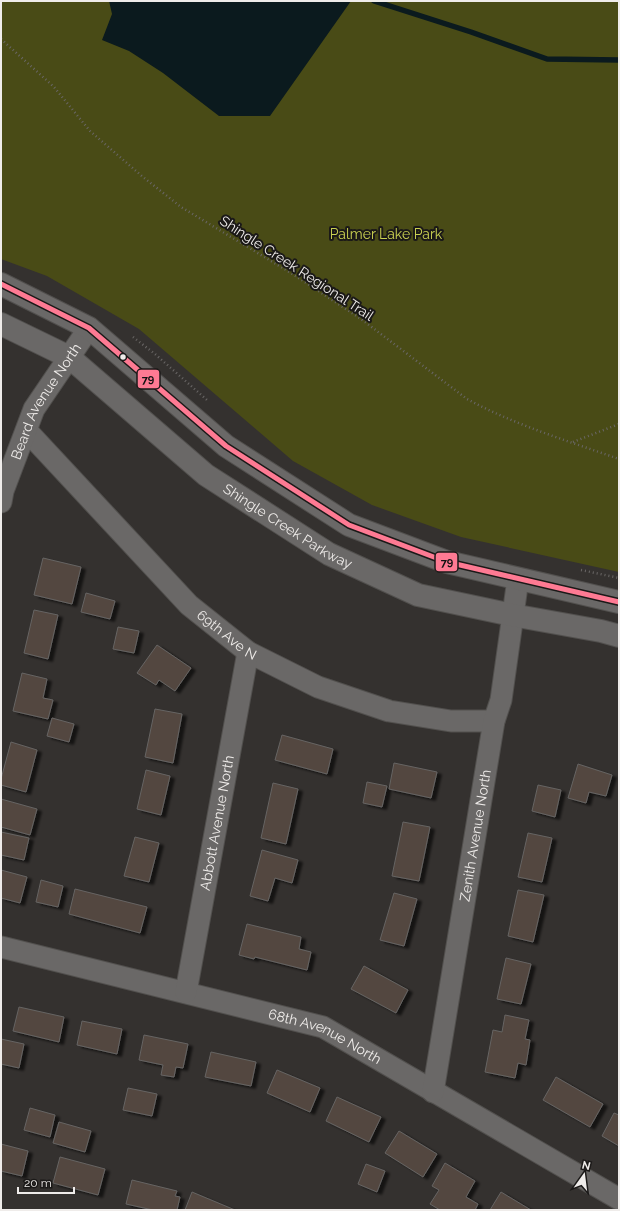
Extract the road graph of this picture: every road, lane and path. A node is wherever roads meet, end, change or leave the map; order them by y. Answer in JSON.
{"nodes":[{"id":1,"x":1,"y":38,"type":"edge"},
{"id":2,"x":1,"y":284,"type":"edge"},
{"id":3,"x":1,"y":324,"type":"edge"},
{"id":4,"x":90,"y":328,"type":"junction"},
{"id":5,"x":132,"y":336,"type":"dead end"},
{"id":6,"x":69,"y":357,"type":"junction"},
{"id":7,"x":212,"y":405,"type":"dead end"},
{"id":8,"x":619,"y":424,"type":"edge"},
{"id":9,"x":27,"y":431,"type":"junction"},
{"id":10,"x":572,"y":442,"type":"junction"},
{"id":11,"x":619,"y":459,"type":"edge"},
{"id":12,"x":1,"y":502,"type":"edge"},
{"id":13,"x":580,"y":570,"type":"dead end"},
{"id":14,"x":619,"y":578,"type":"edge"},
{"id":15,"x":518,"y":579,"type":"junction"},
{"id":16,"x":619,"y":602,"type":"edge"},
{"id":17,"x":512,"y":615,"type":"junction"},
{"id":18,"x":619,"y":636,"type":"edge"},
{"id":19,"x":248,"y":652,"type":"junction"},
{"id":20,"x":494,"y":721,"type":"junction"},
{"id":21,"x":1,"y":947,"type":"edge"},
{"id":22,"x":186,"y":992,"type":"junction"},
{"id":23,"x":433,"y":1092,"type":"junction"},
{"id":24,"x":619,"y":1199,"type":"edge"}],
"edges":[{"from":1,"to":10,"type":"path","name":"Shingle Creek Regional Trail"},
{"from":2,"to":4,"type":"street"},
{"from":3,"to":6,"type":"street","name":"Shingle Creek Parkway"},
{"from":4,"to":6,"type":"street","name":"Beard Avenue North"},
{"from":4,"to":15,"type":"street"},
{"from":5,"to":7,"type":"path"},
{"from":6,"to":9,"type":"street","name":"Beard Avenue North"},
{"from":6,"to":17,"type":"street","name":"Shingle Creek Parkway"},
{"from":8,"to":10,"type":"path"},
{"from":9,"to":12,"type":"street","name":"Beard Avenue North"},
{"from":9,"to":19,"type":"street","name":"69th Ave N"},
{"from":10,"to":11,"type":"path","name":"Shingle Creek Regional Trail"},
{"from":13,"to":14,"type":"path"},
{"from":15,"to":16,"type":"street"},
{"from":15,"to":17,"type":"street","name":"Zenith Avenue North"},
{"from":17,"to":18,"type":"street","name":"Shingle Creek Parkway"},
{"from":17,"to":20,"type":"street","name":"Zenith Avenue North"},
{"from":19,"to":20,"type":"street","name":"69th Ave N"},
{"from":19,"to":22,"type":"street","name":"Abbott Avenue North"},
{"from":20,"to":23,"type":"street","name":"Zenith Avenue North"},
{"from":21,"to":22,"type":"street","name":"68th Avenue North"},
{"from":22,"to":23,"type":"street","name":"68th Avenue North"},
{"from":23,"to":24,"type":"street","name":"68th Avenue North"}]}
